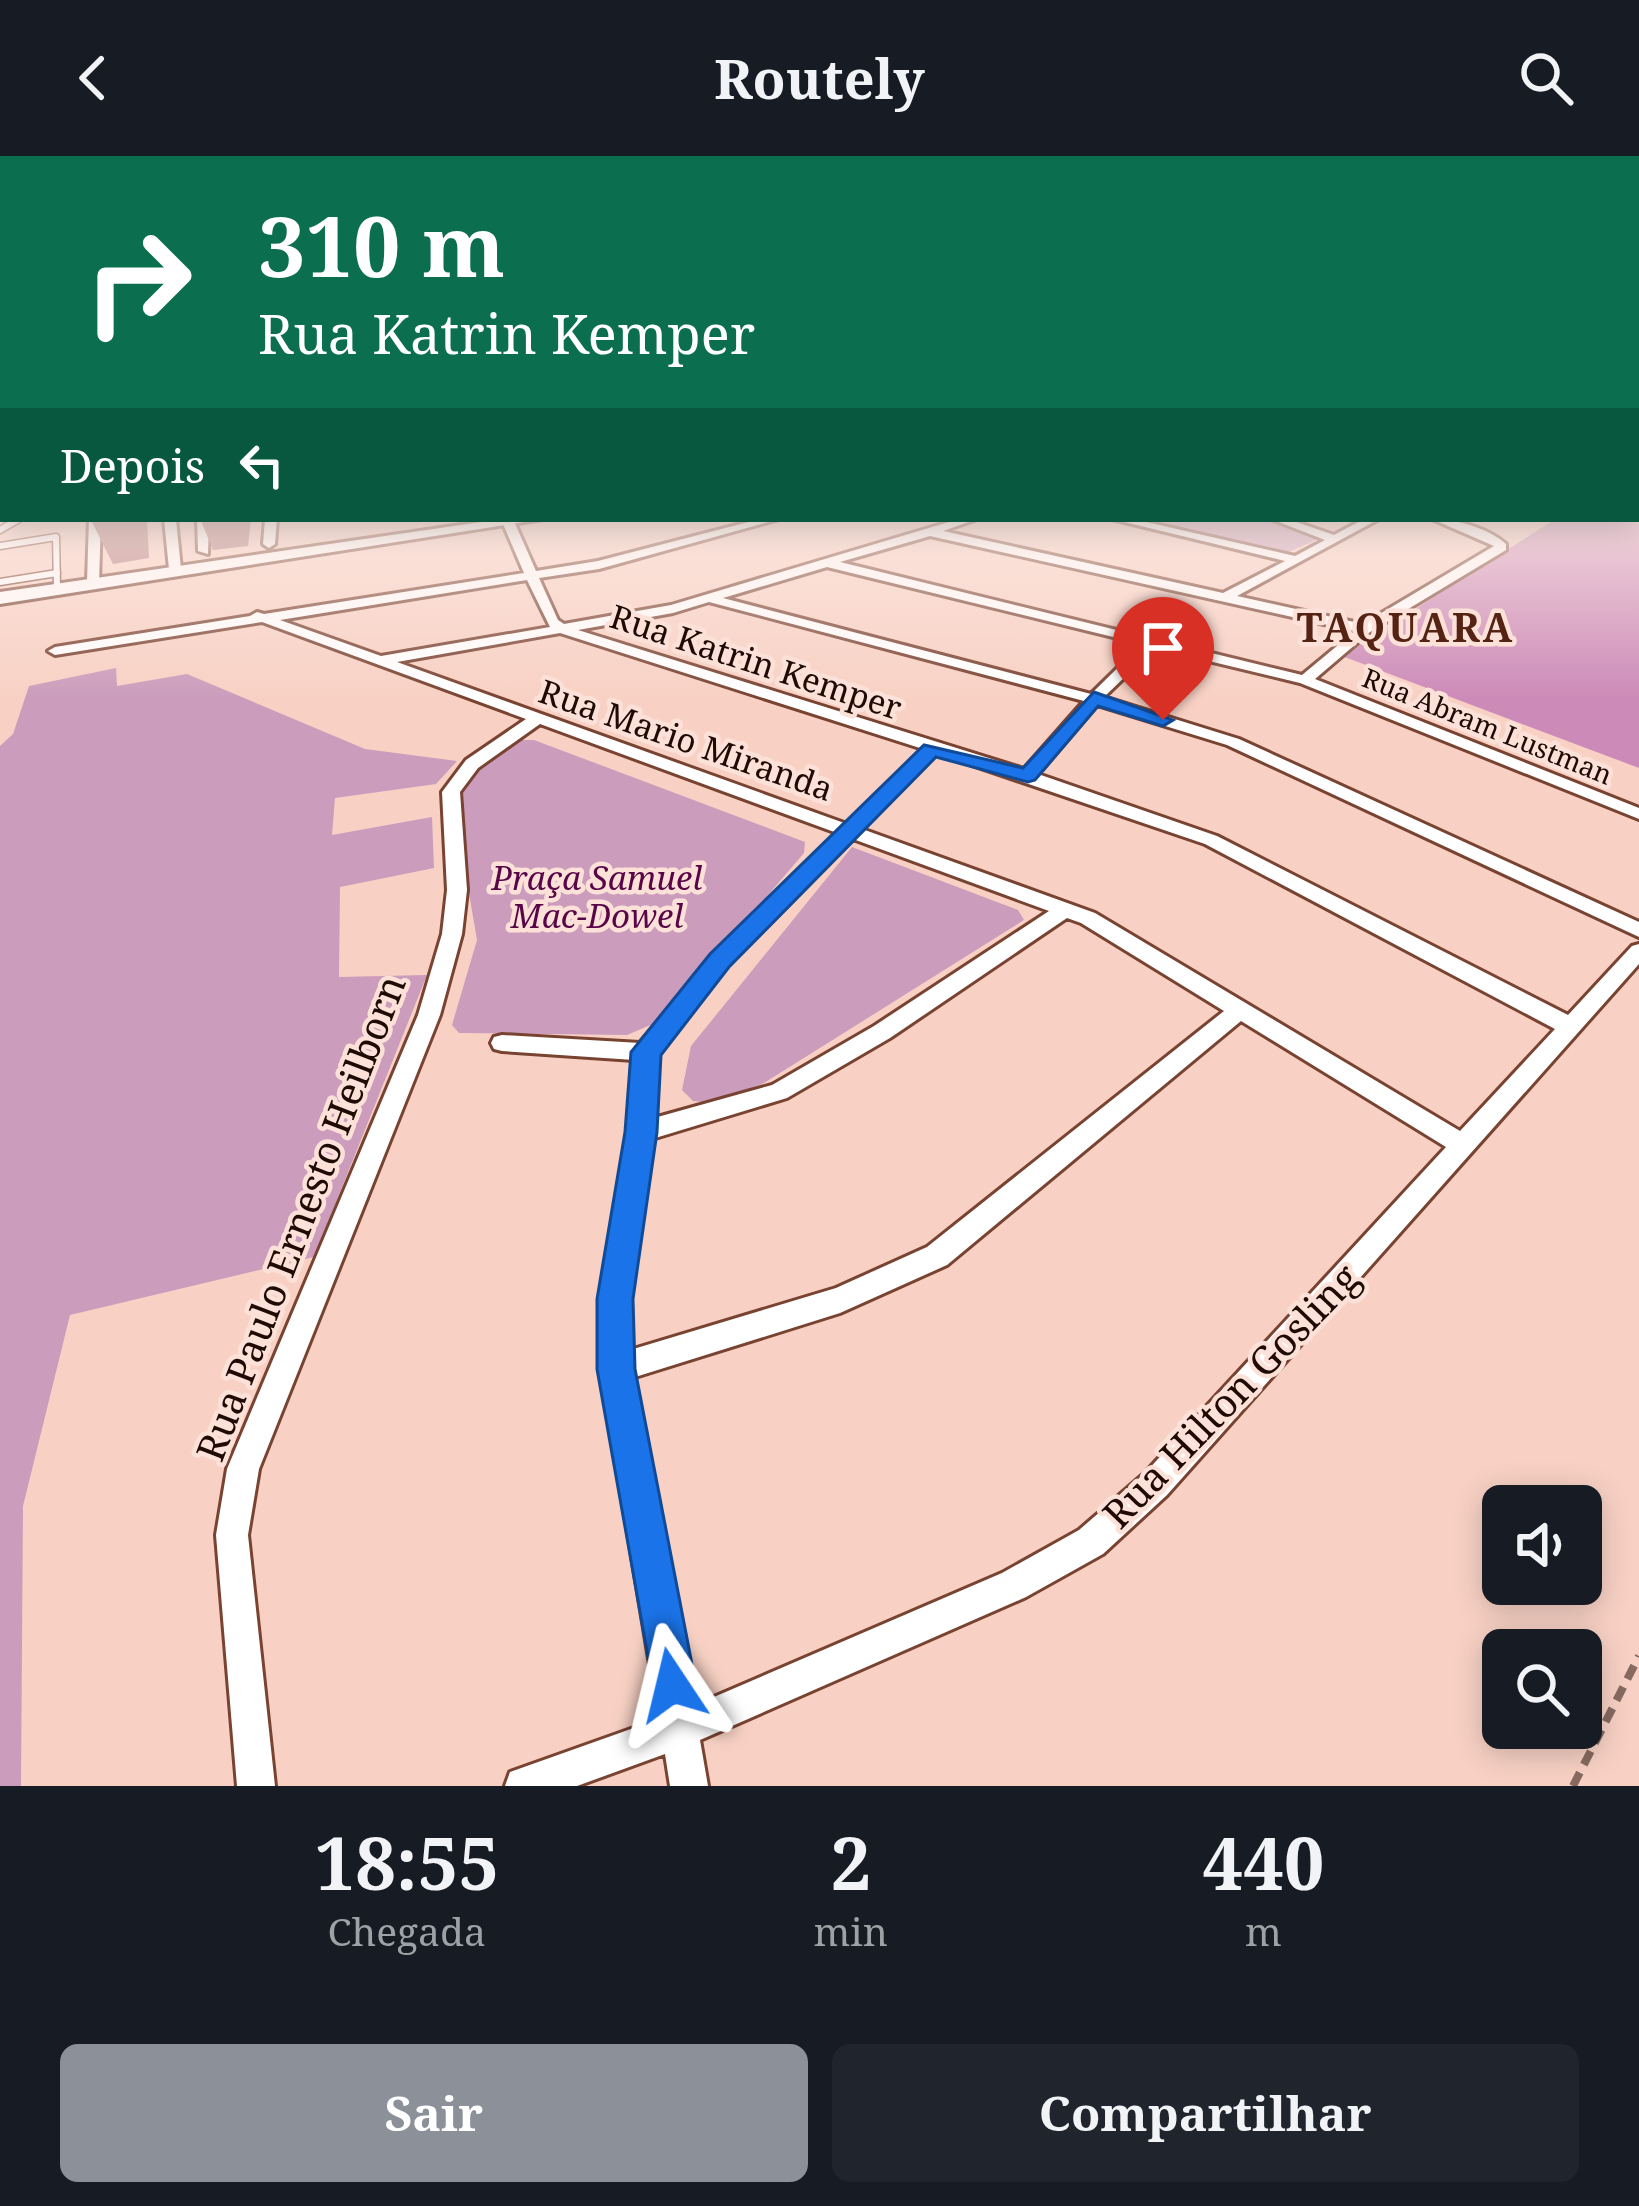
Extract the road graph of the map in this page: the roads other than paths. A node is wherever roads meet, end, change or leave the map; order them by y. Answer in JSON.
{"nodes":[{"id":1,"x":56,"y":547,"type":"edge"},
{"id":2,"x":94,"y":547,"type":"edge"},
{"id":3,"x":173,"y":547,"type":"edge"},
{"id":4,"x":204,"y":547,"type":"edge"},
{"id":5,"x":328,"y":547,"type":"edge"},
{"id":6,"x":521,"y":547,"type":"edge"},
{"id":7,"x":671,"y":547,"type":"edge"},
{"id":8,"x":880,"y":547,"type":"edge"},
{"id":9,"x":1000,"y":547,"type":"edge"},
{"id":10,"x":1241,"y":547,"type":"edge"},
{"id":11,"x":1318,"y":547,"type":"edge"},
{"id":12,"x":1501,"y":547,"type":"edge"},
{"id":13,"x":204,"y":551,"type":"dead end"},
{"id":14,"x":1294,"y":559,"type":"junction"},
{"id":15,"x":827,"y":563,"type":"junction"},
{"id":16,"x":175,"y":569,"type":"junction"},
{"id":17,"x":534,"y":575,"type":"junction"},
{"id":18,"x":57,"y":581,"type":"junction"},
{"id":19,"x":0,"y":582,"type":"edge"},
{"id":20,"x":93,"y":582,"type":"junction"},
{"id":21,"x":1228,"y":596,"type":"junction"},
{"id":22,"x":0,"y":598,"type":"edge"},
{"id":23,"x":712,"y":599,"type":"junction"},
{"id":24,"x":256,"y":616,"type":"junction"},
{"id":25,"x":1365,"y":628,"type":"junction"},
{"id":26,"x":564,"y":630,"type":"junction"},
{"id":27,"x":1155,"y":640,"type":"junction"},
{"id":28,"x":55,"y":651,"type":"dead end"},
{"id":29,"x":372,"y":662,"type":"junction"},
{"id":30,"x":1305,"y":680,"type":"junction"},
{"id":31,"x":1094,"y":698,"type":"junction"},
{"id":32,"x":534,"y":721,"type":"junction"},
{"id":33,"x":932,"y":749,"type":"junction"},
{"id":34,"x":1028,"y":776,"type":"junction"},
{"id":35,"x":1639,"y":814,"type":"edge"},
{"id":36,"x":852,"y":828,"type":"junction"},
{"id":37,"x":1066,"y":910,"type":"junction"},
{"id":38,"x":1639,"y":930,"type":"edge"},
{"id":39,"x":1639,"y":951,"type":"edge"},
{"id":40,"x":1239,"y":1011,"type":"junction"},
{"id":41,"x":1569,"y":1026,"type":"junction"},
{"id":42,"x":502,"y":1043,"type":"dead end"},
{"id":43,"x":646,"y":1052,"type":"junction"},
{"id":44,"x":641,"y":1132,"type":"junction"},
{"id":45,"x":1464,"y":1146,"type":"junction"},
{"id":46,"x":616,"y":1369,"type":"junction"},
{"id":47,"x":680,"y":1730,"type":"junction"},
{"id":48,"x":256,"y":1786,"type":"edge"},
{"id":49,"x":524,"y":1786,"type":"edge"},
{"id":50,"x":689,"y":1786,"type":"edge"}],
"edges":[{"from":1,"to":18,"type":"lane"},
{"from":2,"to":20,"type":"street"},
{"from":3,"to":16,"type":"street"},
{"from":4,"to":13,"type":"street"},
{"from":5,"to":16,"type":"main road"},
{"from":6,"to":17,"type":"street","name":"Rua Katrin Kemper"},
{"from":7,"to":17,"type":"street"},
{"from":8,"to":15,"type":"street"},
{"from":9,"to":21,"type":"street"},
{"from":10,"to":14,"type":"street"},
{"from":11,"to":14,"type":"street"},
{"from":12,"to":25,"type":"street"},
{"from":14,"to":21,"type":"street"},
{"from":15,"to":23,"type":"street"},
{"from":15,"to":27,"type":"street","name":"Rua Abram Lustman"},
{"from":16,"to":20,"type":"main road"},
{"from":17,"to":24,"type":"street"},
{"from":17,"to":26,"type":"street","name":"Rua Katrin Kemper"},
{"from":18,"to":19,"type":"lane"},
{"from":18,"to":20,"type":"main road"},
{"from":18,"to":22,"type":"main road"},
{"from":21,"to":25,"type":"street"},
{"from":23,"to":26,"type":"street"},
{"from":23,"to":31,"type":"street"},
{"from":24,"to":28,"type":"street"},
{"from":24,"to":29,"type":"street","name":"Rua Mario Miranda"},
{"from":25,"to":30,"type":"street"},
{"from":26,"to":29,"type":"street"},
{"from":26,"to":33,"type":"street","name":"Rua Katrin Kemper"},
{"from":27,"to":30,"type":"street","name":"Rua Abram Lustman"},
{"from":27,"to":31,"type":"street"},
{"from":29,"to":32,"type":"street","name":"Rua Mario Miranda"},
{"from":30,"to":35,"type":"street","name":"Rua Abram Lustman"},
{"from":31,"to":34,"type":"street"},
{"from":31,"to":38,"type":"street"},
{"from":32,"to":36,"type":"street","name":"Rua Mario Miranda"},
{"from":32,"to":48,"type":"street","name":"Rua Paulo Ernesto Heilborn"},
{"from":33,"to":34,"type":"street","name":"Rua Katrin Kemper"},
{"from":33,"to":36,"type":"street"},
{"from":34,"to":41,"type":"street","name":"Rua Katrin Kemper"},
{"from":36,"to":37,"type":"street","name":"Rua Mario Miranda"},
{"from":36,"to":43,"type":"street"},
{"from":37,"to":40,"type":"street","name":"Rua Mario Miranda"},
{"from":37,"to":44,"type":"street"},
{"from":39,"to":41,"type":"street","name":"Rua Hilton Gosling"},
{"from":40,"to":45,"type":"street","name":"Rua Mario Miranda"},
{"from":40,"to":46,"type":"street"},
{"from":41,"to":45,"type":"street","name":"Rua Hilton Gosling"},
{"from":42,"to":43,"type":"street"},
{"from":43,"to":44,"type":"street"},
{"from":44,"to":46,"type":"street"},
{"from":45,"to":47,"type":"street","name":"Rua Hilton Gosling"},
{"from":46,"to":47,"type":"street"},
{"from":47,"to":49,"type":"street","name":"Rua Hilton Gosling"},
{"from":47,"to":50,"type":"street"}]}
